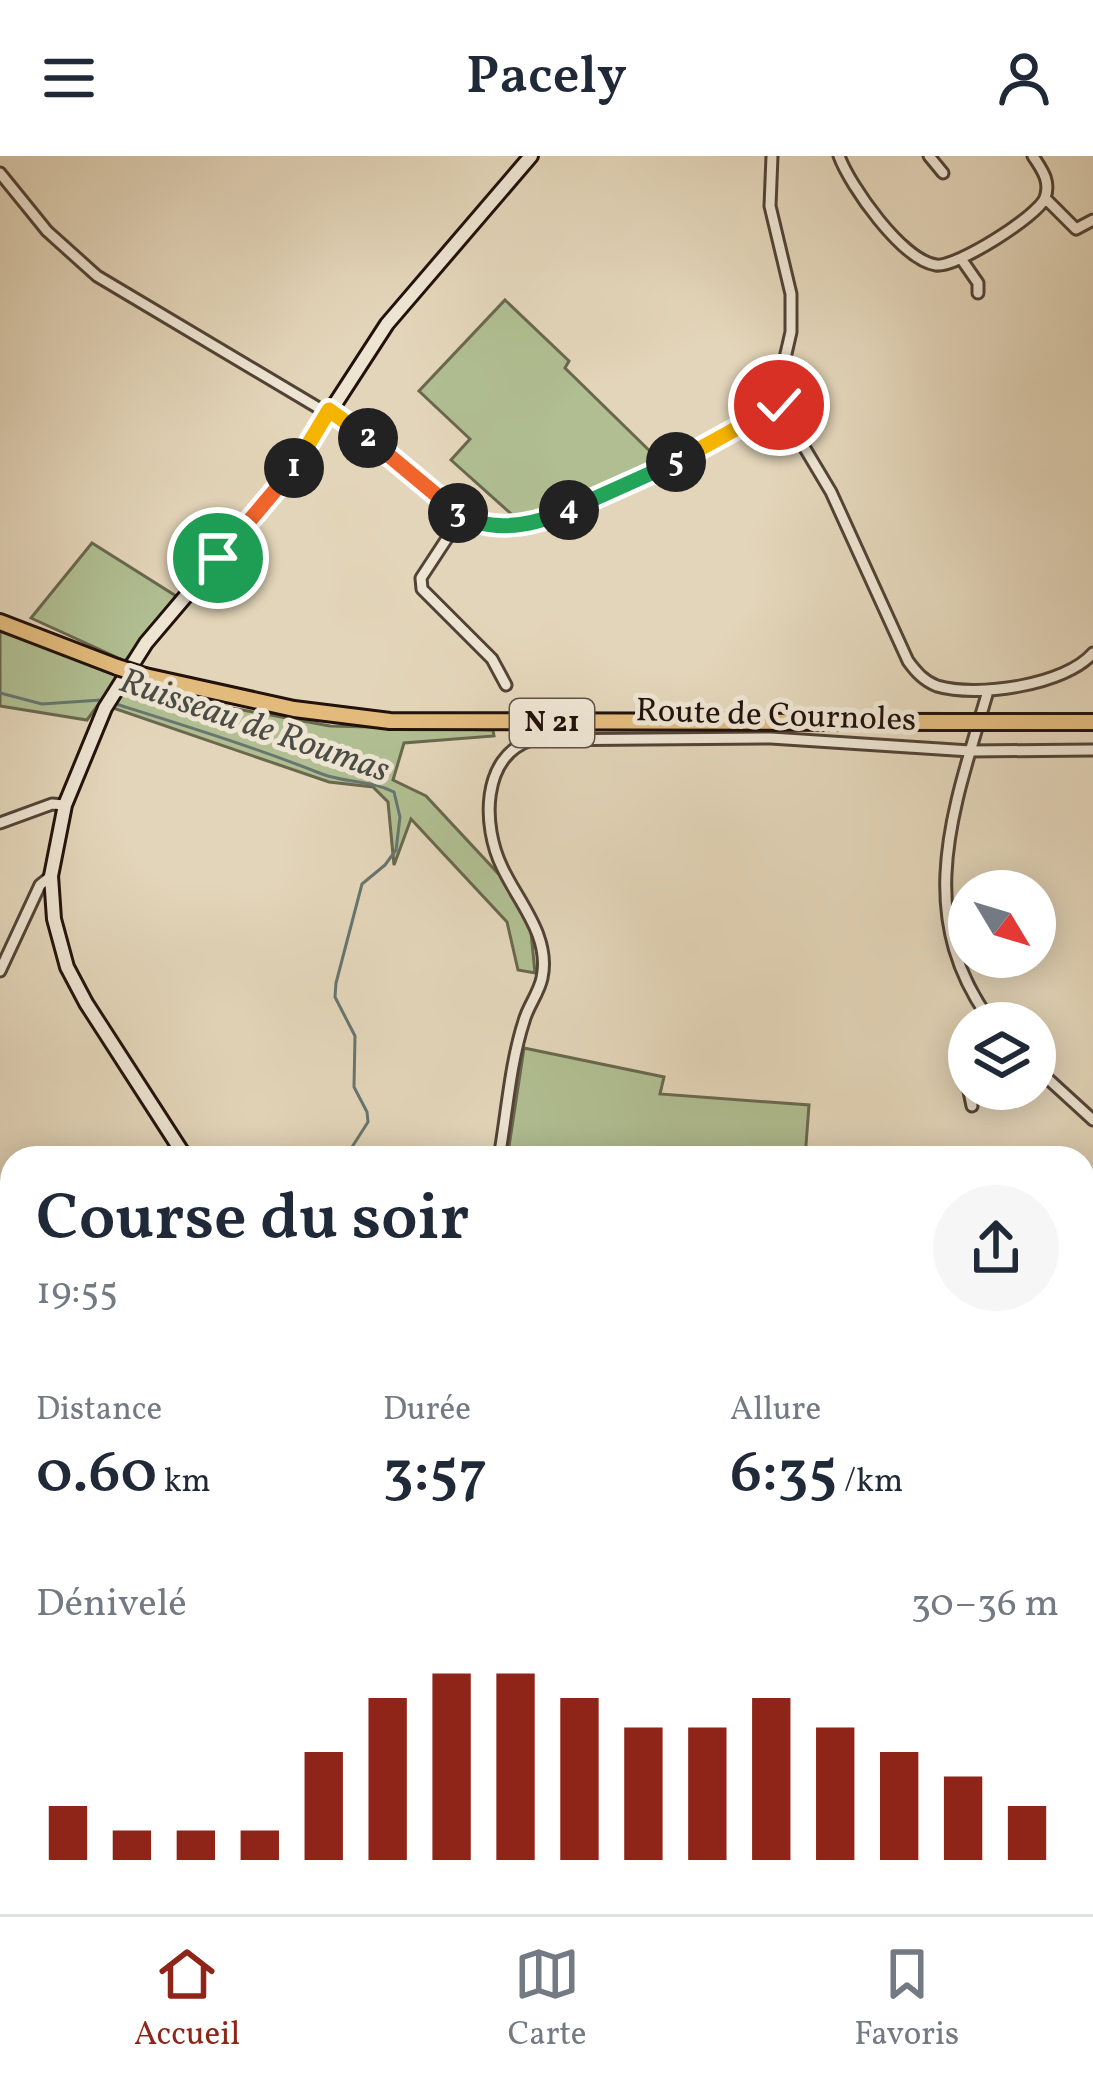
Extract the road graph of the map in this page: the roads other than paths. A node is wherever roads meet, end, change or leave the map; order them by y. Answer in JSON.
{"nodes":[{"id":1,"x":531,"y":156,"type":"edge"},
{"id":2,"x":772,"y":156,"type":"edge"},
{"id":3,"x":839,"y":156,"type":"edge"},
{"id":4,"x":929,"y":156,"type":"edge"},
{"id":5,"x":1033,"y":156,"type":"edge"},
{"id":6,"x":0,"y":173,"type":"edge"},
{"id":7,"x":943,"y":173,"type":"dead end"},
{"id":8,"x":1045,"y":198,"type":"junction"},
{"id":9,"x":1093,"y":220,"type":"edge"},
{"id":10,"x":962,"y":260,"type":"junction"},
{"id":11,"x":978,"y":293,"type":"dead end"},
{"id":12,"x":779,"y":405,"type":"junction"},
{"id":13,"x":328,"y":411,"type":"junction"},
{"id":14,"x":461,"y":517,"type":"junction"},
{"id":15,"x":0,"y":622,"type":"edge"},
{"id":16,"x":1093,"y":653,"type":"edge"},
{"id":17,"x":506,"y":685,"type":"dead end"},
{"id":18,"x":988,"y":691,"type":"junction"},
{"id":19,"x":1093,"y":722,"type":"edge"},
{"id":20,"x":1093,"y":750,"type":"edge"},
{"id":21,"x":970,"y":751,"type":"junction"},
{"id":22,"x":65,"y":805,"type":"junction"},
{"id":23,"x":0,"y":823,"type":"edge"},
{"id":24,"x":51,"y":876,"type":"junction"},
{"id":25,"x":0,"y":970,"type":"edge"},
{"id":26,"x":977,"y":1002,"type":"edge"},
{"id":27,"x":1056,"y":1086,"type":"edge"},
{"id":28,"x":1093,"y":1120,"type":"edge"},
{"id":29,"x":178,"y":1146,"type":"edge"},
{"id":30,"x":502,"y":1146,"type":"edge"}],
"edges":[{"from":1,"to":13,"type":"street"},
{"from":2,"to":12,"type":"street"},
{"from":3,"to":10,"type":"street"},
{"from":4,"to":7,"type":"street"},
{"from":5,"to":8,"type":"street"},
{"from":6,"to":13,"type":"street"},
{"from":8,"to":9,"type":"street"},
{"from":8,"to":10,"type":"street"},
{"from":10,"to":11,"type":"street"},
{"from":12,"to":14,"type":"street"},
{"from":12,"to":18,"type":"street"},
{"from":13,"to":14,"type":"street"},
{"from":13,"to":22,"type":"street"},
{"from":14,"to":17,"type":"street"},
{"from":15,"to":19,"type":"main road","number":"N 21","bridge":true},
{"from":16,"to":18,"type":"street"},
{"from":18,"to":21,"type":"street"},
{"from":20,"to":21,"type":"street"},
{"from":21,"to":26,"type":"street"},
{"from":21,"to":30,"type":"street","name":"Route de Cournoles"},
{"from":22,"to":23,"type":"street"},
{"from":22,"to":24,"type":"street"},
{"from":24,"to":25,"type":"street"},
{"from":24,"to":29,"type":"street"},
{"from":27,"to":28,"type":"street"}]}
